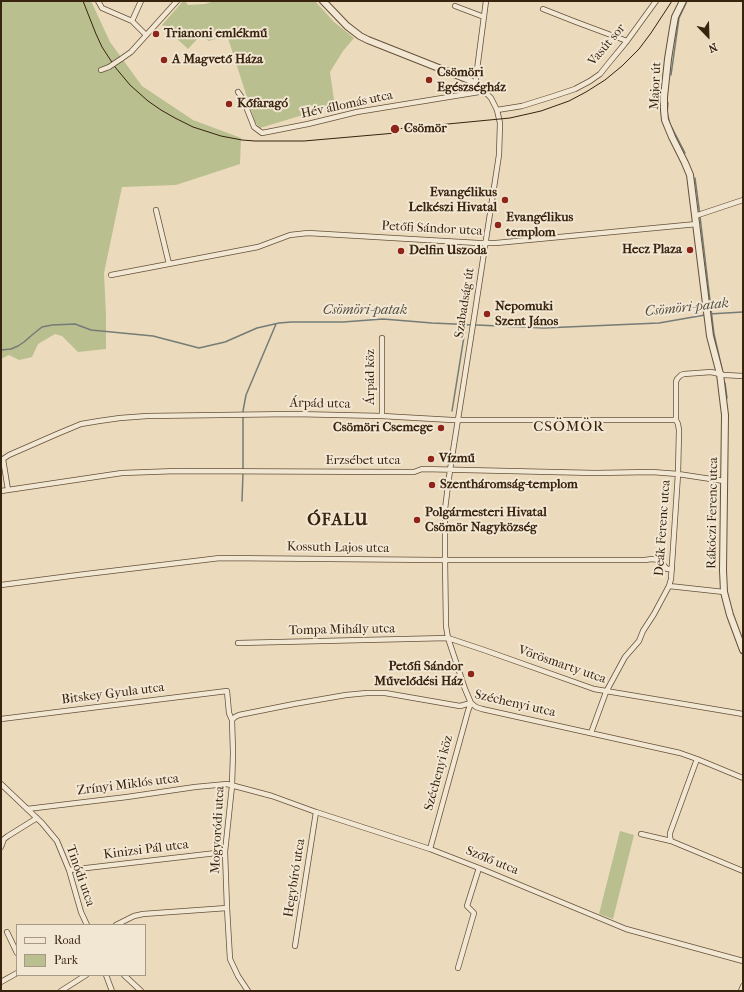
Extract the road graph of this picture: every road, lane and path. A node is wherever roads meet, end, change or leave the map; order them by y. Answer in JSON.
{"nodes":[{"id":1,"x":98,"y":1,"type":"edge"},
{"id":2,"x":141,"y":1,"type":"edge"},
{"id":3,"x":177,"y":1,"type":"edge"},
{"id":4,"x":323,"y":1,"type":"edge"},
{"id":5,"x":486,"y":1,"type":"edge"},
{"id":6,"x":656,"y":1,"type":"edge"},
{"id":7,"x":682,"y":1,"type":"edge"},
{"id":8,"x":455,"y":6,"type":"dead end"},
{"id":9,"x":543,"y":9,"type":"dead end"},
{"id":10,"x":484,"y":17,"type":"junction"},
{"id":11,"x":132,"y":21,"type":"junction"},
{"id":12,"x":146,"y":35,"type":"junction"},
{"id":13,"x":627,"y":41,"type":"junction"},
{"id":14,"x":101,"y":70,"type":"dead end"},
{"id":15,"x":476,"y":85,"type":"junction"},
{"id":16,"x":484,"y":91,"type":"junction"},
{"id":17,"x":238,"y":92,"type":"dead end"},
{"id":18,"x":497,"y":110,"type":"junction"},
{"id":19,"x":743,"y":200,"type":"edge"},
{"id":20,"x":156,"y":210,"type":"dead end"},
{"id":21,"x":698,"y":215,"type":"junction"},
{"id":22,"x":697,"y":224,"type":"junction"},
{"id":23,"x":486,"y":242,"type":"junction"},
{"id":24,"x":169,"y":264,"type":"junction"},
{"id":25,"x":111,"y":276,"type":"dead end"},
{"id":26,"x":707,"y":314,"type":"joint"},
{"id":27,"x":382,"y":338,"type":"dead end"},
{"id":28,"x":720,"y":374,"type":"junction"},
{"id":29,"x":743,"y":376,"type":"edge"},
{"id":30,"x":382,"y":416,"type":"junction"},
{"id":31,"x":458,"y":420,"type":"junction"},
{"id":32,"x":676,"y":420,"type":"junction"},
{"id":33,"x":450,"y":470,"type":"junction"},
{"id":34,"x":678,"y":474,"type":"junction"},
{"id":35,"x":724,"y":481,"type":"junction"},
{"id":36,"x":8,"y":490,"type":"junction"},
{"id":37,"x":1,"y":491,"type":"edge"},
{"id":38,"x":445,"y":560,"type":"junction"},
{"id":39,"x":672,"y":569,"type":"junction"},
{"id":40,"x":1,"y":585,"type":"edge"},
{"id":41,"x":669,"y":586,"type":"junction"},
{"id":42,"x":724,"y":592,"type":"junction"},
{"id":43,"x":448,"y":638,"type":"junction"},
{"id":44,"x":238,"y":643,"type":"dead end"},
{"id":45,"x":743,"y":650,"type":"edge"},
{"id":46,"x":227,"y":691,"type":"joint"},
{"id":47,"x":606,"y":692,"type":"junction"},
{"id":48,"x":471,"y":703,"type":"junction"},
{"id":49,"x":743,"y":714,"type":"edge"},
{"id":50,"x":1,"y":719,"type":"edge"},
{"id":51,"x":232,"y":720,"type":"junction"},
{"id":52,"x":591,"y":733,"type":"junction"},
{"id":53,"x":697,"y":759,"type":"junction"},
{"id":54,"x":743,"y":778,"type":"edge"},
{"id":55,"x":1,"y":784,"type":"edge"},
{"id":56,"x":232,"y":786,"type":"junction"},
{"id":57,"x":6,"y":790,"type":"junction"},
{"id":58,"x":1,"y":794,"type":"edge"},
{"id":59,"x":27,"y":808,"type":"junction"},
{"id":60,"x":316,"y":812,"type":"junction"},
{"id":61,"x":37,"y":818,"type":"junction"},
{"id":62,"x":641,"y":834,"type":"dead end"},
{"id":63,"x":671,"y":841,"type":"junction"},
{"id":64,"x":1,"y":847,"type":"edge"},
{"id":65,"x":430,"y":849,"type":"junction"},
{"id":66,"x":225,"y":852,"type":"junction"},
{"id":67,"x":479,"y":868,"type":"junction"},
{"id":68,"x":69,"y":870,"type":"junction"},
{"id":69,"x":743,"y":871,"type":"edge"},
{"id":70,"x":227,"y":908,"type":"junction"},
{"id":71,"x":87,"y":924,"type":"edge"},
{"id":72,"x":118,"y":924,"type":"edge"},
{"id":73,"x":7,"y":932,"type":"dead end"},
{"id":74,"x":295,"y":946,"type":"dead end"},
{"id":75,"x":16,"y":951,"type":"edge"},
{"id":76,"x":743,"y":961,"type":"edge"},
{"id":77,"x":458,"y":968,"type":"dead end"},
{"id":78,"x":16,"y":974,"type":"edge"},
{"id":79,"x":84,"y":976,"type":"edge"},
{"id":80,"x":106,"y":976,"type":"edge"},
{"id":81,"x":125,"y":976,"type":"edge"},
{"id":82,"x":1,"y":982,"type":"edge"},
{"id":83,"x":743,"y":986,"type":"edge"},
{"id":84,"x":61,"y":991,"type":"edge"},
{"id":85,"x":112,"y":991,"type":"edge"},
{"id":86,"x":141,"y":991,"type":"edge"},
{"id":87,"x":248,"y":991,"type":"edge"},
{"id":88,"x":741,"y":991,"type":"edge"}],
"edges":[{"from":1,"to":11,"type":"street"},
{"from":2,"to":11,"type":"street"},
{"from":3,"to":12,"type":"street"},
{"from":4,"to":15,"type":"street","name":"Szabadság út"},
{"from":5,"to":10,"type":"street"},
{"from":6,"to":13,"type":"street","name":"Vasút sor"},
{"from":7,"to":21,"type":"street","name":"Major út"},
{"from":8,"to":10,"type":"street"},
{"from":9,"to":13,"type":"street"},
{"from":10,"to":15,"type":"street"},
{"from":11,"to":12,"type":"street"},
{"from":12,"to":14,"type":"street","bridge":true},
{"from":13,"to":18,"type":"street","name":"Vasút sor"},
{"from":15,"to":16,"type":"street","name":"Szabadság út"},
{"from":16,"to":17,"type":"street","name":"Hév állomás utca"},
{"from":16,"to":18,"type":"street","name":"Szabadság út"},
{"from":18,"to":23,"type":"street","name":"Szabadság út"},
{"from":19,"to":21,"type":"street"},
{"from":20,"to":24,"type":"street"},
{"from":21,"to":22,"type":"street","name":"Major út"},
{"from":22,"to":23,"type":"street","name":"Petőfi Sándor utca"},
{"from":22,"to":26,"type":"street","name":"Major út"},
{"from":23,"to":24,"type":"street","name":"Petőfi Sándor utca"},
{"from":23,"to":31,"type":"street","name":"Szabadság út"},
{"from":24,"to":25,"type":"street","name":"Petőfi Sándor utca"},
{"from":26,"to":28,"type":"street","name":"Rákóczi Ferenc utca"},
{"from":27,"to":30,"type":"street","name":"Árpád köz"},
{"from":28,"to":29,"type":"street"},
{"from":28,"to":32,"type":"street","name":"Deák Ferenc utca"},
{"from":28,"to":35,"type":"street","name":"Rákóczi Ferenc utca"},
{"from":30,"to":31,"type":"street","name":"Árpád utca"},
{"from":30,"to":36,"type":"street","name":"Árpád utca"},
{"from":31,"to":32,"type":"street","name":"Árpád utca"},
{"from":31,"to":33,"type":"street","name":"Szabadság út"},
{"from":32,"to":34,"type":"street","name":"Deák Ferenc utca"},
{"from":33,"to":34,"type":"street","name":"Erzsébet utca"},
{"from":33,"to":36,"type":"street","name":"Erzsébet utca"},
{"from":33,"to":38,"type":"street","name":"Szabadság út"},
{"from":34,"to":35,"type":"street","name":"Erzsébet utca"},
{"from":34,"to":39,"type":"street","name":"Deák Ferenc utca"},
{"from":35,"to":42,"type":"street","name":"Rákóczi Ferenc utca"},
{"from":36,"to":37,"type":"street","name":"Erzsébet utca"},
{"from":38,"to":39,"type":"street","name":"Kossuth Lajos utca"},
{"from":38,"to":40,"type":"street","name":"Kossuth Lajos utca"},
{"from":38,"to":43,"type":"street","name":"Szabadság út"},
{"from":39,"to":41,"type":"street","name":"Deák Ferenc utca"},
{"from":41,"to":42,"type":"street"},
{"from":41,"to":47,"type":"street","name":"Deák Ferenc utca"},
{"from":42,"to":45,"type":"street","name":"Rákóczi Ferenc utca"},
{"from":43,"to":44,"type":"street","name":"Tompa Mihály utca"},
{"from":43,"to":47,"type":"street","name":"Vörösmarty utca"},
{"from":43,"to":48,"type":"street","name":"Szabadság út"},
{"from":46,"to":50,"type":"street","name":"Bitskey Gyula utca"},
{"from":46,"to":51,"type":"street","name":"Mogyoródi utca"},
{"from":47,"to":49,"type":"street","name":"Vörösmarty utca"},
{"from":47,"to":52,"type":"street","name":"Deák Ferenc utca"},
{"from":48,"to":51,"type":"street","name":"Széchenyi utca"},
{"from":48,"to":52,"type":"street","name":"Széchenyi utca"},
{"from":48,"to":65,"type":"street","name":"Széchenyi köz"},
{"from":51,"to":56,"type":"street","name":"Mogyoródi utca"},
{"from":52,"to":53,"type":"street","name":"Széchenyi utca"},
{"from":53,"to":54,"type":"street","name":"Széchenyi utca"},
{"from":53,"to":63,"type":"street"},
{"from":55,"to":57,"type":"street","name":"Tinódi utca"},
{"from":56,"to":59,"type":"street","name":"Zrínyi Miklós utca"},
{"from":56,"to":60,"type":"street","name":"Szőlő utca"},
{"from":56,"to":66,"type":"street","name":"Mogyoródi utca"},
{"from":57,"to":58,"type":"street"},
{"from":57,"to":59,"type":"street","name":"Tinódi utca"},
{"from":59,"to":61,"type":"street","name":"Tinódi utca"},
{"from":60,"to":65,"type":"street","name":"Szőlő utca"},
{"from":60,"to":74,"type":"street","name":"Hegybíró utca"},
{"from":61,"to":64,"type":"street"},
{"from":61,"to":68,"type":"street","name":"Tinódi utca"},
{"from":62,"to":63,"type":"street"},
{"from":63,"to":69,"type":"street"},
{"from":65,"to":67,"type":"street","name":"Szőlő utca"},
{"from":66,"to":68,"type":"street","name":"Kinizsi Pál utca"},
{"from":66,"to":70,"type":"street","name":"Mogyoródi utca"},
{"from":67,"to":76,"type":"street","name":"Szőlő utca"},
{"from":67,"to":77,"type":"street"},
{"from":68,"to":71,"type":"street","name":"Tinódi utca"},
{"from":70,"to":72,"type":"street"},
{"from":70,"to":87,"type":"street","name":"Mogyoródi utca"},
{"from":73,"to":75,"type":"street"},
{"from":78,"to":82,"type":"street"},
{"from":79,"to":84,"type":"street"},
{"from":80,"to":85,"type":"street"},
{"from":81,"to":86,"type":"street"},
{"from":83,"to":88,"type":"street"}]}
